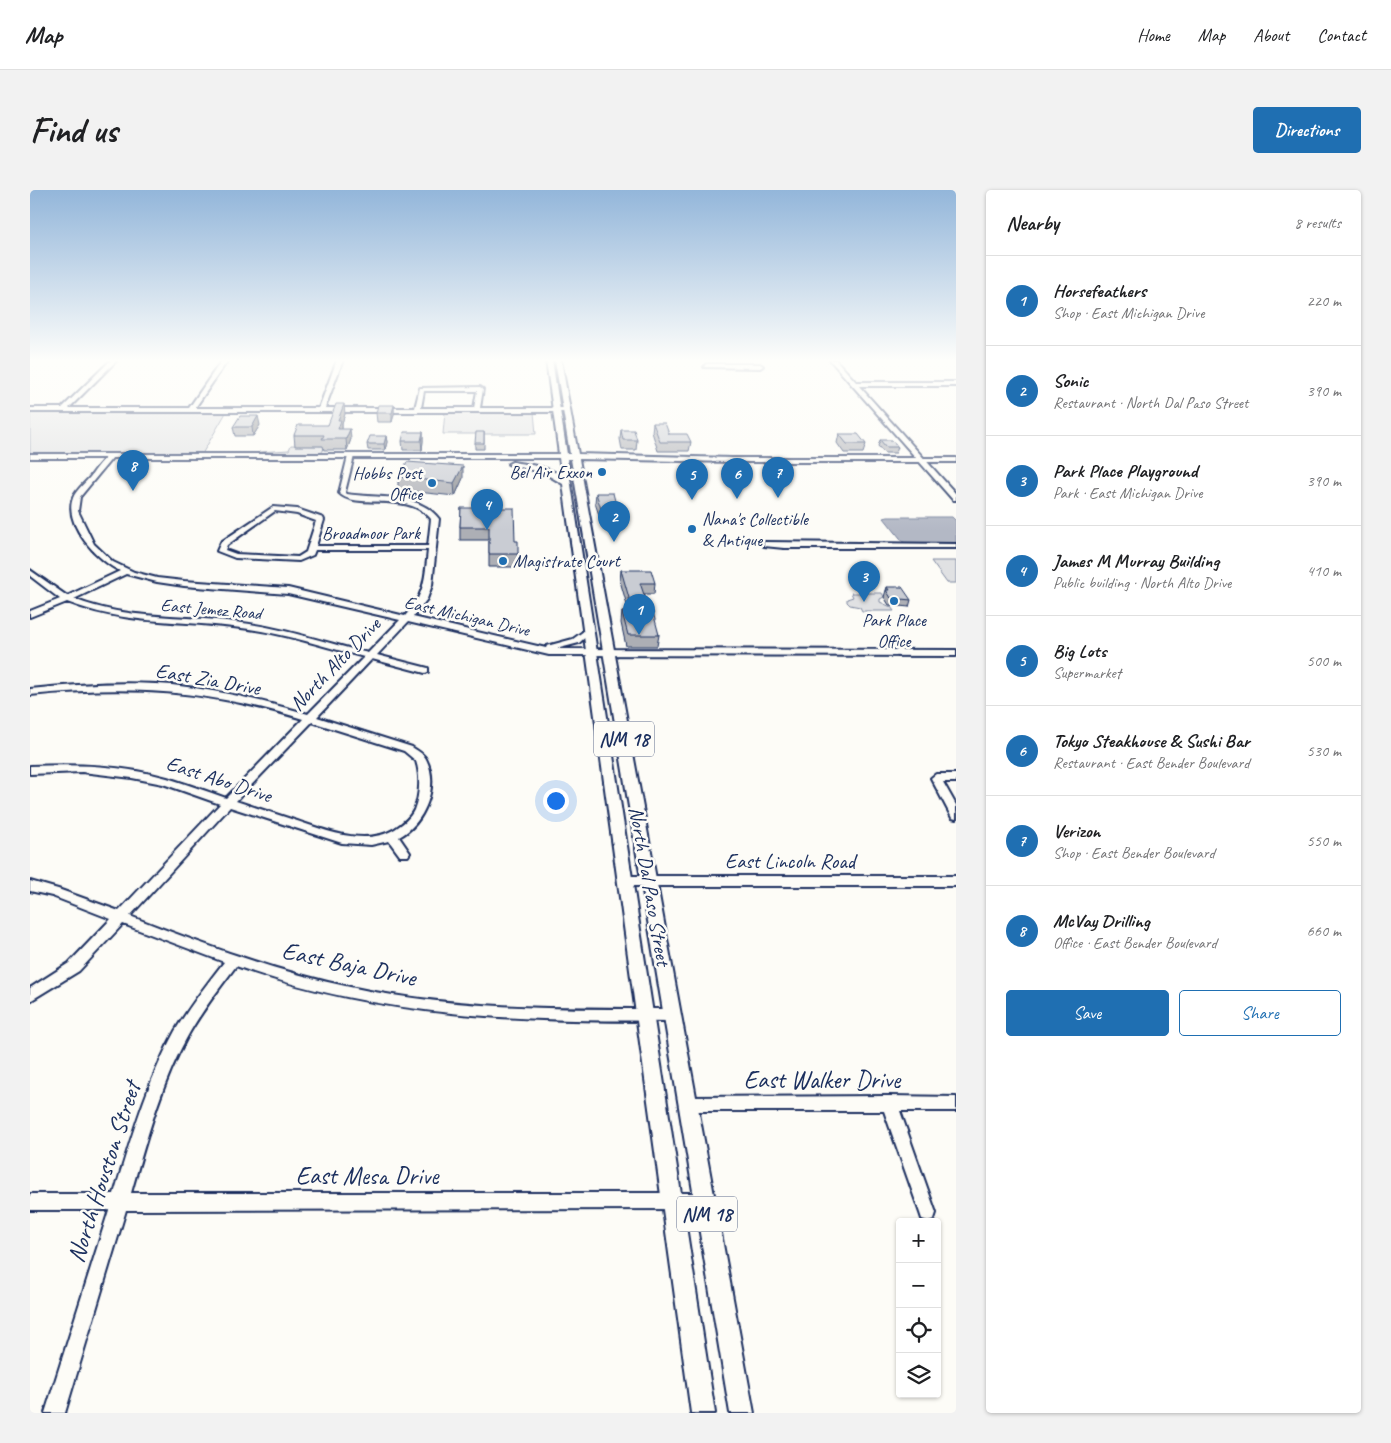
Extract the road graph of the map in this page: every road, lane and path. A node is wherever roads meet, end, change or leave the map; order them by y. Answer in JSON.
{"nodes":[{"id":1,"x":558,"y":417,"type":"edge"},
{"id":2,"x":567,"y":417,"type":"edge"},
{"id":3,"x":883,"y":417,"type":"edge"},
{"id":4,"x":30,"y":456,"type":"edge"},
{"id":5,"x":108,"y":459,"type":"junction"},
{"id":6,"x":350,"y":459,"type":"junction"},
{"id":7,"x":569,"y":459,"type":"junction"},
{"id":8,"x":464,"y":460,"type":"junction"},
{"id":9,"x":921,"y":460,"type":"junction"},
{"id":10,"x":956,"y":460,"type":"edge"},
{"id":11,"x":30,"y":462,"type":"edge"},
{"id":12,"x":509,"y":463,"type":"junction"},
{"id":13,"x":567,"y":483,"type":"junction"},
{"id":14,"x":956,"y":498,"type":"edge"},
{"id":15,"x":766,"y":544,"type":"dead end"},
{"id":16,"x":956,"y":546,"type":"edge"},
{"id":17,"x":311,"y":548,"type":"junction"},
{"id":18,"x":432,"y":548,"type":"junction"},
{"id":19,"x":126,"y":571,"type":"junction"},
{"id":20,"x":30,"y":572,"type":"edge"},
{"id":21,"x":67,"y":599,"type":"junction"},
{"id":22,"x":30,"y":614,"type":"edge"},
{"id":23,"x":407,"y":618,"type":"junction"},
{"id":24,"x":588,"y":631,"type":"junction"},
{"id":25,"x":538,"y":650,"type":"junction"},
{"id":26,"x":592,"y":653,"type":"junction"},
{"id":27,"x":609,"y":653,"type":"junction"},
{"id":28,"x":956,"y":653,"type":"edge"},
{"id":29,"x":368,"y":656,"type":"junction"},
{"id":30,"x":425,"y":670,"type":"dead end"},
{"id":31,"x":30,"y":692,"type":"edge"},
{"id":32,"x":309,"y":719,"type":"junction"},
{"id":33,"x":30,"y":770,"type":"edge"},
{"id":34,"x":956,"y":778,"type":"edge"},
{"id":35,"x":423,"y":798,"type":"joint"},
{"id":36,"x":228,"y":802,"type":"junction"},
{"id":37,"x":956,"y":815,"type":"edge"},
{"id":38,"x":392,"y":836,"type":"junction"},
{"id":39,"x":404,"y":853,"type":"dead end"},
{"id":40,"x":956,"y":880,"type":"edge"},
{"id":41,"x":625,"y":881,"type":"junction"},
{"id":42,"x":649,"y":881,"type":"junction"},
{"id":43,"x":30,"y":886,"type":"edge"},
{"id":44,"x":122,"y":917,"type":"junction"},
{"id":45,"x":233,"y":960,"type":"junction"},
{"id":46,"x":30,"y":995,"type":"edge"},
{"id":47,"x":645,"y":1015,"type":"junction"},
{"id":48,"x":672,"y":1015,"type":"junction"},
{"id":49,"x":889,"y":1103,"type":"junction"},
{"id":50,"x":688,"y":1104,"type":"junction"},
{"id":51,"x":956,"y":1104,"type":"edge"},
{"id":52,"x":120,"y":1200,"type":"junction"},
{"id":53,"x":672,"y":1201,"type":"junction"},
{"id":54,"x":705,"y":1201,"type":"junction"},
{"id":55,"x":30,"y":1202,"type":"edge"},
{"id":56,"x":928,"y":1213,"type":"dead end"},
{"id":57,"x":55,"y":1413,"type":"edge"},
{"id":58,"x":703,"y":1413,"type":"edge"},
{"id":59,"x":742,"y":1413,"type":"edge"}],
"edges":[{"from":1,"to":7,"type":"main road","name":"North Dal Paso Street"},
{"from":2,"to":7,"type":"main road","name":"North Dal Paso Street"},
{"from":3,"to":9,"type":"street"},
{"from":4,"to":5,"type":"main road"},
{"from":5,"to":6,"type":"main road"},
{"from":5,"to":11,"type":"main road"},
{"from":5,"to":19,"type":"street","name":"East Michigan Drive"},
{"from":6,"to":8,"type":"main road"},
{"from":6,"to":18,"type":"street","name":"North Alto Drive"},
{"from":7,"to":8,"type":"main road"},
{"from":7,"to":9,"type":"main road"},
{"from":7,"to":12,"type":"main road"},
{"from":7,"to":13,"type":"main road","name":"North Dal Paso Street","number":"NM 18"},
{"from":7,"to":27,"type":"main road","name":"North Dal Paso Street","number":"NM 18"},
{"from":8,"to":12,"type":"main road"},
{"from":9,"to":10,"type":"main road"},
{"from":9,"to":14,"type":"street"},
{"from":12,"to":13,"type":"main road"},
{"from":13,"to":24,"type":"main road","name":"North Dal Paso Street","number":"NM 18"},
{"from":15,"to":16,"type":"street"},
{"from":17,"to":17,"type":"street","name":"Broadmoor Park"},
{"from":17,"to":18,"type":"street","name":"Broadmoor Park"},
{"from":18,"to":23,"type":"street","name":"North Alto Drive"},
{"from":19,"to":21,"type":"street"},
{"from":19,"to":23,"type":"street","name":"East Michigan Drive"},
{"from":20,"to":21,"type":"street","name":"East Jemez Road"},
{"from":21,"to":22,"type":"street"},
{"from":21,"to":29,"type":"street","name":"East Jemez Road"},
{"from":23,"to":25,"type":"street","name":"East Michigan Drive"},
{"from":23,"to":29,"type":"street","name":"North Alto Drive"},
{"from":24,"to":25,"type":"street"},
{"from":24,"to":26,"type":"main road","name":"North Dal Paso Street","number":"NM 18"},
{"from":25,"to":26,"type":"street","name":"East Michigan Drive"},
{"from":26,"to":27,"type":"street","name":"East Michigan Drive"},
{"from":26,"to":41,"type":"main road","name":"North Dal Paso Street","number":"NM 18"},
{"from":27,"to":28,"type":"street","name":"East Michigan Drive"},
{"from":27,"to":42,"type":"main road","name":"North Dal Paso Street","number":"NM 18"},
{"from":29,"to":30,"type":"street","name":"East Jemez Road"},
{"from":29,"to":32,"type":"street","name":"North Alto Drive"},
{"from":31,"to":32,"type":"street","name":"East Zia Drive"},
{"from":32,"to":35,"type":"street","name":"East Zia Drive"},
{"from":32,"to":36,"type":"street","name":"North Alto Drive"},
{"from":33,"to":36,"type":"street","name":"East Abo Drive"},
{"from":34,"to":37,"type":"street"},
{"from":35,"to":38,"type":"street","name":"East Abo Drive"},
{"from":36,"to":38,"type":"street","name":"East Abo Drive"},
{"from":36,"to":44,"type":"street","name":"North Alto Drive"},
{"from":38,"to":39,"type":"street"},
{"from":40,"to":42,"type":"street","name":"East Lincoln Road"},
{"from":41,"to":42,"type":"street","name":"East Lincoln Road"},
{"from":41,"to":47,"type":"main road","name":"North Dal Paso Street","number":"NM 18"},
{"from":42,"to":48,"type":"main road","name":"North Dal Paso Street","number":"NM 18"},
{"from":43,"to":44,"type":"street","name":"East Baja Drive"},
{"from":44,"to":45,"type":"street","name":"East Baja Drive"},
{"from":44,"to":46,"type":"street","name":"North Alto Drive"},
{"from":45,"to":47,"type":"street","name":"East Baja Drive"},
{"from":45,"to":52,"type":"street","name":"North Houston Street"},
{"from":47,"to":48,"type":"street","name":"East Baja Drive"},
{"from":47,"to":53,"type":"main road","name":"North Dal Paso Street","number":"NM 18"},
{"from":48,"to":50,"type":"main road","name":"North Dal Paso Street","number":"NM 18"},
{"from":49,"to":50,"type":"street","name":"East Walker Drive"},
{"from":49,"to":51,"type":"street","name":"East Walker Drive"},
{"from":49,"to":56,"type":"street"},
{"from":50,"to":54,"type":"main road","name":"North Dal Paso Street","number":"NM 18"},
{"from":52,"to":53,"type":"street","name":"East Mesa Drive"},
{"from":52,"to":55,"type":"street","name":"East Mesa Drive"},
{"from":52,"to":57,"type":"street","name":"North Houston Street"},
{"from":53,"to":54,"type":"street","name":"East Mesa Drive"},
{"from":53,"to":58,"type":"main road","name":"North Dal Paso Street","number":"NM 18"},
{"from":54,"to":59,"type":"main road","name":"North Dal Paso Street","number":"NM 18"}]}
